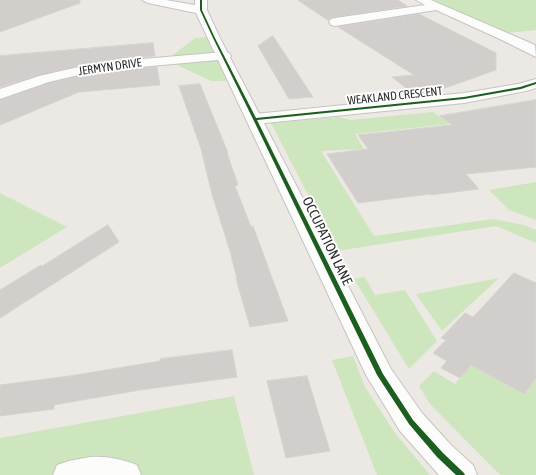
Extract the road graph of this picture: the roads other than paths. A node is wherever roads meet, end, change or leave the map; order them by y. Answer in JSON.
{"nodes":[{"id":1,"x":155,"y":0,"type":"edge"},
{"id":2,"x":422,"y":0,"type":"edge"},
{"id":3,"x":201,"y":5,"type":"edge"},
{"id":4,"x":436,"y":7,"type":"junction"},
{"id":5,"x":335,"y":22,"type":"dead end"},
{"id":6,"x":529,"y":34,"type":"dead end"},
{"id":7,"x":507,"y":37,"type":"junction"},
{"id":8,"x":536,"y":54,"type":"edge"},
{"id":9,"x":224,"y":56,"type":"junction"},
{"id":10,"x":536,"y":83,"type":"edge"},
{"id":11,"x":0,"y":94,"type":"edge"},
{"id":12,"x":256,"y":119,"type":"junction"},
{"id":13,"x":69,"y":475,"type":"edge"},
{"id":14,"x":125,"y":475,"type":"edge"},
{"id":15,"x":461,"y":475,"type":"edge"}],
"edges":[{"from":1,"to":3,"type":"street"},
{"from":2,"to":4,"type":"street"},
{"from":3,"to":9,"type":"street","name":"OCCUPATION LANE"},
{"from":4,"to":5,"type":"street"},
{"from":4,"to":7,"type":"street"},
{"from":6,"to":7,"type":"street"},
{"from":7,"to":8,"type":"street"},
{"from":9,"to":11,"type":"street","name":"JERMYN DRIVE"},
{"from":9,"to":12,"type":"street","name":"OCCUPATION LANE"},
{"from":10,"to":12,"type":"street","name":"WEAKLAND CRESCENT"},
{"from":12,"to":15,"type":"street","name":"OCCUPATION LANE"},
{"from":13,"to":14,"type":"street"}]}
